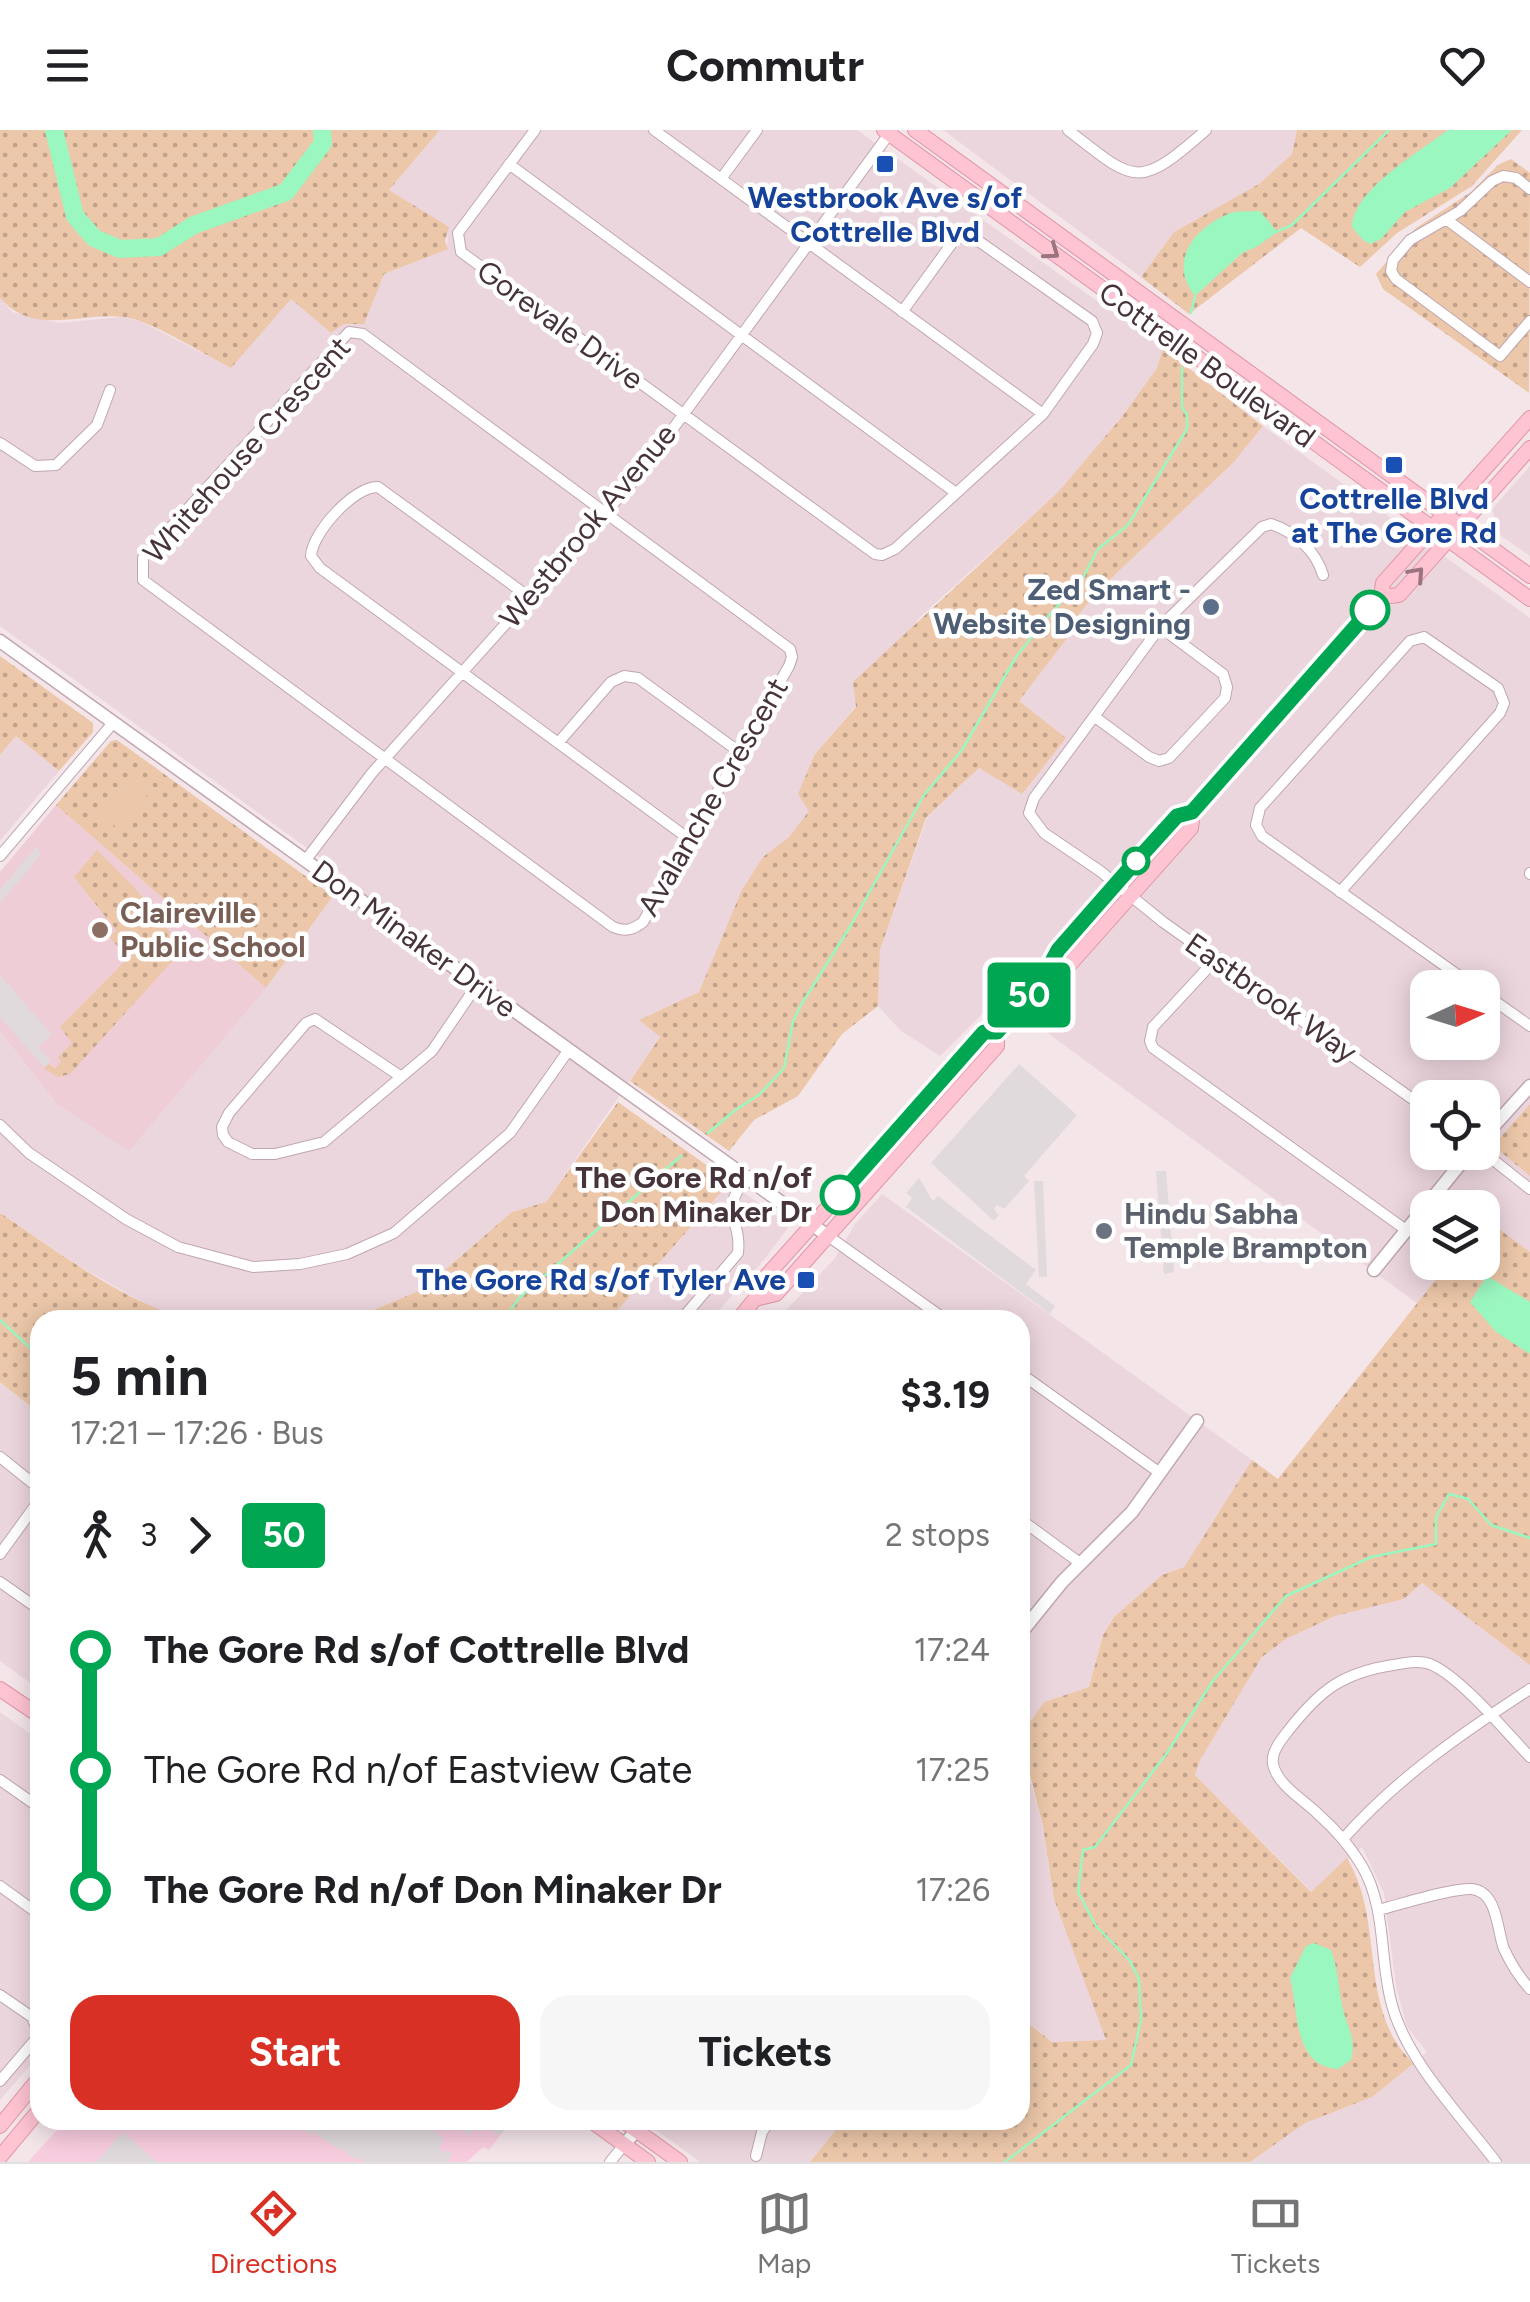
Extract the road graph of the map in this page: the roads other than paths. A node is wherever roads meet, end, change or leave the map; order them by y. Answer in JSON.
{"nodes":[{"id":1,"x":535,"y":130,"type":"edge"},
{"id":2,"x":654,"y":130,"type":"edge"},
{"id":3,"x":757,"y":130,"type":"edge"},
{"id":4,"x":916,"y":130,"type":"edge"},
{"id":5,"x":1068,"y":130,"type":"edge"},
{"id":6,"x":1206,"y":130,"type":"edge"},
{"id":7,"x":888,"y":131,"type":"edge"},
{"id":8,"x":509,"y":164,"type":"junction"},
{"id":9,"x":721,"y":179,"type":"junction"},
{"id":10,"x":1530,"y":189,"type":"edge"},
{"id":11,"x":1446,"y":219,"type":"junction"},
{"id":12,"x":808,"y":243,"type":"junction"},
{"id":13,"x":1530,"y":282,"type":"edge"},
{"id":14,"x":902,"y":312,"type":"junction"},
{"id":15,"x":1530,"y":321,"type":"edge"},
{"id":16,"x":742,"y":335,"type":"junction"},
{"id":17,"x":110,"y":390,"type":"dead end"},
{"id":18,"x":1043,"y":414,"type":"junction"},
{"id":19,"x":682,"y":415,"type":"junction"},
{"id":20,"x":1530,"y":418,"type":"edge"},
{"id":21,"x":0,"y":443,"type":"edge"},
{"id":22,"x":1530,"y":448,"type":"edge"},
{"id":23,"x":956,"y":493,"type":"junction"},
{"id":24,"x":606,"y":511,"type":"junction"},
{"id":25,"x":1445,"y":515,"type":"junction"},
{"id":26,"x":1460,"y":526,"type":"junction"},
{"id":27,"x":1432,"y":529,"type":"junction"},
{"id":28,"x":1448,"y":540,"type":"junction"},
{"id":29,"x":1323,"y":575,"type":"dead end"},
{"id":30,"x":1530,"y":576,"type":"edge"},
{"id":31,"x":528,"y":597,"type":"junction"},
{"id":32,"x":1381,"y":598,"type":"junction"},
{"id":33,"x":1530,"y":599,"type":"edge"},
{"id":34,"x":1160,"y":627,"type":"junction"},
{"id":35,"x":0,"y":642,"type":"edge"},
{"id":36,"x":462,"y":672,"type":"junction"},
{"id":37,"x":1094,"y":717,"type":"junction"},
{"id":38,"x":114,"y":723,"type":"junction"},
{"id":39,"x":558,"y":744,"type":"junction"},
{"id":40,"x":738,"y":751,"type":"junction"},
{"id":41,"x":384,"y":759,"type":"junction"},
{"id":42,"x":1192,"y":812,"type":"junction"},
{"id":43,"x":690,"y":839,"type":"junction"},
{"id":44,"x":0,"y":856,"type":"edge"},
{"id":45,"x":305,"y":861,"type":"junction"},
{"id":46,"x":1116,"y":884,"type":"junction"},
{"id":47,"x":1340,"y":892,"type":"junction"},
{"id":48,"x":1130,"y":896,"type":"junction"},
{"id":49,"x":1217,"y":958,"type":"junction"},
{"id":50,"x":1450,"y":970,"type":"edge"},
{"id":51,"x":1042,"y":980,"type":"junction"},
{"id":52,"x":476,"y":984,"type":"junction"},
{"id":53,"x":1500,"y":1005,"type":"edge"},
{"id":54,"x":1530,"y":1026,"type":"edge"},
{"id":55,"x":997,"y":1032,"type":"junction"},
{"id":56,"x":568,"y":1050,"type":"junction"},
{"id":57,"x":400,"y":1076,"type":"junction"},
{"id":58,"x":1530,"y":1086,"type":"edge"},
{"id":59,"x":1410,"y":1097,"type":"edge"},
{"id":60,"x":1500,"y":1118,"type":"edge"},
{"id":61,"x":0,"y":1125,"type":"edge"},
{"id":62,"x":1500,"y":1165,"type":"edge"},
{"id":63,"x":1455,"y":1170,"type":"edge"},
{"id":64,"x":748,"y":1176,"type":"junction"},
{"id":65,"x":1530,"y":1189,"type":"edge"},
{"id":66,"x":813,"y":1224,"type":"junction"},
{"id":67,"x":1406,"y":1230,"type":"junction"},
{"id":68,"x":828,"y":1236,"type":"junction"},
{"id":69,"x":1374,"y":1270,"type":"dead end"},
{"id":70,"x":756,"y":1299,"type":"junction"},
{"id":71,"x":690,"y":1310,"type":"edge"},
{"id":72,"x":747,"y":1310,"type":"edge"},
{"id":73,"x":932,"y":1310,"type":"edge"},
{"id":74,"x":1030,"y":1380,"type":"edge"},
{"id":75,"x":1197,"y":1421,"type":"dead end"},
{"id":76,"x":0,"y":1457,"type":"edge"},
{"id":77,"x":1160,"y":1474,"type":"junction"},
{"id":78,"x":30,"y":1481,"type":"edge"},
{"id":79,"x":30,"y":1513,"type":"edge"},
{"id":80,"x":1030,"y":1526,"type":"edge"},
{"id":81,"x":0,"y":1554,"type":"edge"},
{"id":82,"x":1080,"y":1563,"type":"junction"},
{"id":83,"x":0,"y":1582,"type":"edge"},
{"id":84,"x":30,"y":1603,"type":"edge"},
{"id":85,"x":1030,"y":1622,"type":"edge"},
{"id":86,"x":0,"y":1688,"type":"edge"},
{"id":87,"x":1530,"y":1690,"type":"edge"},
{"id":88,"x":30,"y":1709,"type":"edge"},
{"id":89,"x":1490,"y":1715,"type":"junction"},
{"id":90,"x":1530,"y":1757,"type":"edge"},
{"id":91,"x":0,"y":1780,"type":"edge"},
{"id":92,"x":30,"y":1801,"type":"edge"},
{"id":93,"x":1344,"y":1839,"type":"junction"},
{"id":94,"x":0,"y":1886,"type":"edge"},
{"id":95,"x":30,"y":1908,"type":"edge"},
{"id":96,"x":1378,"y":1910,"type":"junction"},
{"id":97,"x":1530,"y":1989,"type":"edge"},
{"id":98,"x":0,"y":1995,"type":"edge"},
{"id":99,"x":30,"y":2017,"type":"edge"},
{"id":100,"x":30,"y":2046,"type":"edge"},
{"id":101,"x":0,"y":2081,"type":"edge"},
{"id":102,"x":30,"y":2090,"type":"edge"},
{"id":103,"x":30,"y":2121,"type":"edge"},
{"id":104,"x":0,"y":2126,"type":"edge"},
{"id":105,"x":604,"y":2130,"type":"edge"},
{"id":106,"x":636,"y":2130,"type":"edge"},
{"id":107,"x":645,"y":2130,"type":"edge"},
{"id":108,"x":764,"y":2130,"type":"edge"},
{"id":109,"x":624,"y":2145,"type":"junction"},
{"id":110,"x":756,"y":2156,"type":"dead end"},
{"id":111,"x":0,"y":2157,"type":"edge"},
{"id":112,"x":610,"y":2162,"type":"edge"},
{"id":113,"x":648,"y":2162,"type":"edge"},
{"id":114,"x":680,"y":2162,"type":"edge"},
{"id":115,"x":1496,"y":2162,"type":"edge"}],
"edges":[{"from":1,"to":8,"type":"street","name":"Gorevale Drive"},
{"from":2,"to":9,"type":"street"},
{"from":3,"to":9,"type":"street"},
{"from":4,"to":25,"type":"main road","name":"Cottrelle Boulevard"},
{"from":5,"to":6,"type":"street"},
{"from":7,"to":12,"type":"street","name":"Westbrook Avenue"},
{"from":7,"to":27,"type":"main road","name":"Cottrelle Boulevard","one_way":true},
{"from":8,"to":16,"type":"street"},
{"from":8,"to":19,"type":"street","name":"Gorevale Drive"},
{"from":9,"to":12,"type":"street"},
{"from":10,"to":11,"type":"street"},
{"from":11,"to":13,"type":"street"},
{"from":11,"to":15,"type":"street"},
{"from":12,"to":14,"type":"street"},
{"from":12,"to":16,"type":"street","name":"Westbrook Avenue"},
{"from":14,"to":18,"type":"street"},
{"from":14,"to":18,"type":"street","name":"Gorevale Drive"},
{"from":16,"to":19,"type":"street","name":"Westbrook Avenue"},
{"from":16,"to":23,"type":"street"},
{"from":17,"to":21,"type":"street"},
{"from":18,"to":23,"type":"street","name":"Gorevale Drive"},
{"from":19,"to":23,"type":"street","name":"Gorevale Drive"},
{"from":19,"to":24,"type":"street","name":"Westbrook Avenue"},
{"from":20,"to":25,"type":"main road"},
{"from":22,"to":26,"type":"main road"},
{"from":24,"to":31,"type":"street","name":"Westbrook Avenue"},
{"from":24,"to":40,"type":"street","name":"Avalanche Crescent"},
{"from":24,"to":41,"type":"street","name":"Whitehouse Crescent"},
{"from":25,"to":26,"type":"main road","name":"Cottrelle Boulevard"},
{"from":25,"to":27,"type":"main road"},
{"from":26,"to":28,"type":"main road"},
{"from":26,"to":30,"type":"main road","name":"Cottrelle Boulevard"},
{"from":27,"to":28,"type":"main road","name":"Cottrelle Boulevard"},
{"from":27,"to":32,"type":"main road"},
{"from":32,"to":28,"type":"main road","one_way":true},
{"from":28,"to":33,"type":"main road","name":"Cottrelle Boulevard"},
{"from":29,"to":34,"type":"street"},
{"from":31,"to":36,"type":"street","name":"Westbrook Avenue"},
{"from":31,"to":36,"type":"street"},
{"from":32,"to":42,"type":"main road"},
{"from":34,"to":37,"type":"street"},
{"from":34,"to":37,"type":"street"},
{"from":35,"to":38,"type":"street","name":"Don Minaker Drive"},
{"from":36,"to":39,"type":"street"},
{"from":36,"to":41,"type":"street","name":"Westbrook Avenue"},
{"from":37,"to":46,"type":"street","name":"Eastbrook Way"},
{"from":38,"to":44,"type":"street"},
{"from":38,"to":45,"type":"street","name":"Don Minaker Drive"},
{"from":39,"to":40,"type":"street"},
{"from":39,"to":43,"type":"street"},
{"from":40,"to":43,"type":"street","name":"Avalanche Crescent"},
{"from":41,"to":43,"type":"street","name":"Avalanche Crescent"},
{"from":41,"to":45,"type":"street","name":"Westbrook Avenue"},
{"from":42,"to":46,"type":"main road"},
{"from":42,"to":48,"type":"main road"},
{"from":45,"to":52,"type":"street","name":"Don Minaker Drive"},
{"from":46,"to":48,"type":"street","name":"Eastbrook Way"},
{"from":46,"to":51,"type":"main road"},
{"from":47,"to":47,"type":"street"},
{"from":47,"to":50,"type":"street"},
{"from":48,"to":49,"type":"street","name":"Eastbrook Way"},
{"from":48,"to":51,"type":"main road"},
{"from":49,"to":59,"type":"street","name":"Eastbrook Way"},
{"from":49,"to":67,"type":"street"},
{"from":51,"to":55,"type":"main road"},
{"from":52,"to":56,"type":"street","name":"Don Minaker Drive"},
{"from":52,"to":57,"type":"street"},
{"from":53,"to":54,"type":"street"},
{"from":55,"to":66,"type":"main road"},
{"from":55,"to":68,"type":"main road"},
{"from":56,"to":61,"type":"street"},
{"from":56,"to":64,"type":"street","name":"Don Minaker Drive"},
{"from":57,"to":57,"type":"street"},
{"from":58,"to":60,"type":"street"},
{"from":62,"to":65,"type":"street"},
{"from":63,"to":67,"type":"street"},
{"from":64,"to":66,"type":"street","name":"Don Minaker Drive"},
{"from":64,"to":71,"type":"street"},
{"from":66,"to":68,"type":"street","name":"Don Minaker Drive"},
{"from":66,"to":70,"type":"main road"},
{"from":67,"to":69,"type":"street"},
{"from":68,"to":70,"type":"main road"},
{"from":68,"to":73,"type":"street"},
{"from":70,"to":72,"type":"main road"},
{"from":74,"to":77,"type":"street"},
{"from":75,"to":77,"type":"street"},
{"from":76,"to":78,"type":"street"},
{"from":77,"to":82,"type":"street"},
{"from":79,"to":81,"type":"street"},
{"from":80,"to":82,"type":"street"},
{"from":82,"to":85,"type":"street"},
{"from":83,"to":84,"type":"street"},
{"from":86,"to":88,"type":"main road"},
{"from":87,"to":89,"type":"street"},
{"from":89,"to":90,"type":"street"},
{"from":89,"to":93,"type":"street"},
{"from":89,"to":93,"type":"street"},
{"from":91,"to":92,"type":"street"},
{"from":93,"to":96,"type":"street"},
{"from":94,"to":95,"type":"street"},
{"from":96,"to":97,"type":"street"},
{"from":96,"to":115,"type":"street"},
{"from":98,"to":99,"type":"street"},
{"from":100,"to":101,"type":"street"},
{"from":102,"to":104,"type":"main road"},
{"from":103,"to":111,"type":"main road"},
{"from":105,"to":109,"type":"main road"},
{"from":106,"to":109,"type":"street"},
{"from":107,"to":114,"type":"main road"},
{"from":108,"to":110,"type":"street"},
{"from":109,"to":112,"type":"street"},
{"from":109,"to":113,"type":"main road"}]}
